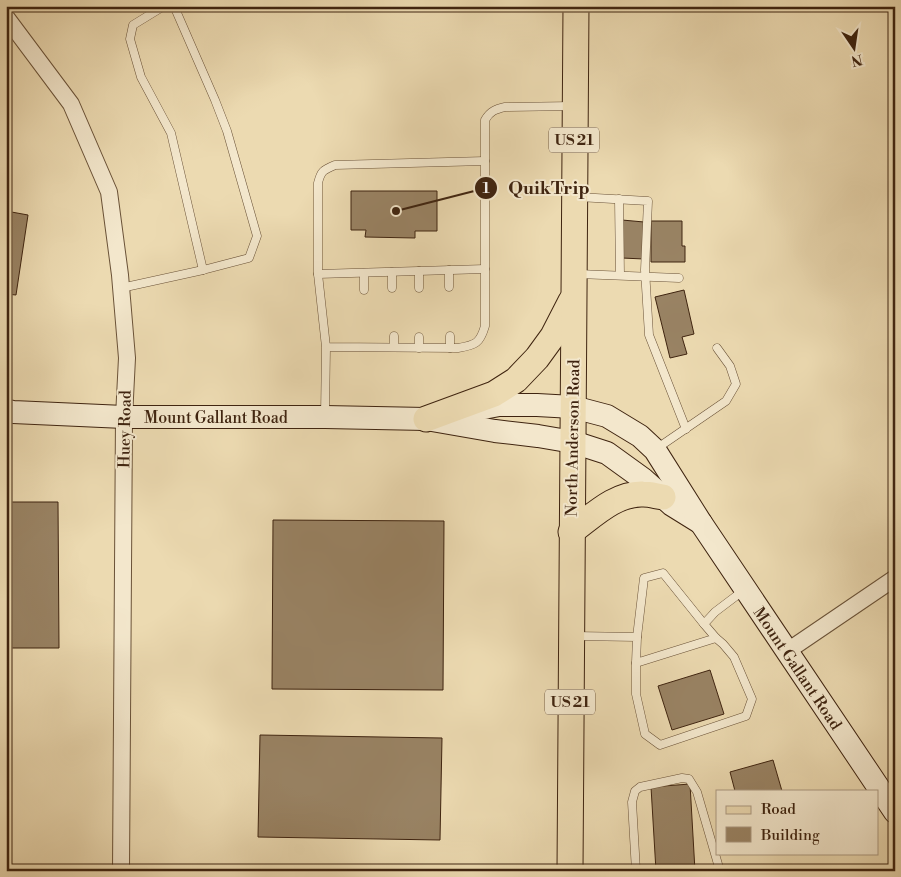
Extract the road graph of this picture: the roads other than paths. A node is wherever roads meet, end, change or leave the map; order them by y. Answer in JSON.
{"nodes":[{"id":1,"x":164,"y":6,"type":"edge"},
{"id":2,"x":174,"y":6,"type":"edge"},
{"id":3,"x":576,"y":6,"type":"edge"},
{"id":4,"x":6,"y":17,"type":"edge"},
{"id":5,"x":575,"y":106,"type":"junction"},
{"id":6,"x":485,"y":160,"type":"junction"},
{"id":7,"x":574,"y":197,"type":"junction"},
{"id":8,"x":619,"y":199,"type":"junction"},
{"id":9,"x":485,"y":269,"type":"junction"},
{"id":10,"x":203,"y":270,"type":"junction"},
{"id":11,"x":449,"y":270,"type":"junction"},
{"id":12,"x":419,"y":271,"type":"junction"},
{"id":13,"x":392,"y":272,"type":"junction"},
{"id":14,"x":364,"y":273,"type":"junction"},
{"id":15,"x":318,"y":274,"type":"junction"},
{"id":16,"x":620,"y":275,"type":"junction"},
{"id":17,"x":645,"y":277,"type":"junction"},
{"id":18,"x":679,"y":278,"type":"dead end"},
{"id":19,"x":573,"y":285,"type":"junction"},
{"id":20,"x":449,"y":287,"type":"dead end"},
{"id":21,"x":121,"y":288,"type":"junction"},
{"id":22,"x":392,"y":288,"type":"dead end"},
{"id":23,"x":419,"y":288,"type":"dead end"},
{"id":24,"x":364,"y":290,"type":"dead end"},
{"id":25,"x":394,"y":336,"type":"dead end"},
{"id":26,"x":450,"y":336,"type":"dead end"},
{"id":27,"x":365,"y":337,"type":"dead end"},
{"id":28,"x":419,"y":337,"type":"dead end"},
{"id":29,"x":326,"y":347,"type":"junction"},
{"id":30,"x":366,"y":347,"type":"junction"},
{"id":31,"x":394,"y":347,"type":"junction"},
{"id":32,"x":419,"y":348,"type":"junction"},
{"id":33,"x":450,"y":348,"type":"junction"},
{"id":34,"x":717,"y":348,"type":"dead end"},
{"id":35,"x":573,"y":407,"type":"junction"},
{"id":36,"x":6,"y":411,"type":"edge"},
{"id":37,"x":124,"y":417,"type":"junction"},
{"id":38,"x":326,"y":417,"type":"junction"},
{"id":39,"x":426,"y":419,"type":"junction"},
{"id":40,"x":686,"y":429,"type":"junction"},
{"id":41,"x":573,"y":442,"type":"junction"},
{"id":42,"x":655,"y":450,"type":"junction"},
{"id":43,"x":663,"y":497,"type":"junction"},
{"id":44,"x":701,"y":523,"type":"junction"},
{"id":45,"x":571,"y":532,"type":"junction"},
{"id":46,"x":895,"y":578,"type":"edge"},
{"id":47,"x":745,"y":589,"type":"junction"},
{"id":48,"x":704,"y":624,"type":"junction"},
{"id":49,"x":571,"y":636,"type":"junction"},
{"id":50,"x":637,"y":637,"type":"junction"},
{"id":51,"x":716,"y":638,"type":"junction"},
{"id":52,"x":786,"y":652,"type":"junction"},
{"id":53,"x":636,"y":663,"type":"junction"},
{"id":54,"x":895,"y":812,"type":"edge"},
{"id":55,"x":121,"y":871,"type":"edge"},
{"id":56,"x":570,"y":871,"type":"edge"},
{"id":57,"x":636,"y":871,"type":"edge"},
{"id":58,"x":720,"y":871,"type":"edge"}],
"edges":[{"from":1,"to":10,"type":"lane"},
{"from":2,"to":10,"type":"lane"},
{"from":3,"to":5,"type":"main road","name":"North Anderson Road","number":"US 21"},
{"from":4,"to":21,"type":"street","name":"Huey Road"},
{"from":5,"to":6,"type":"lane"},
{"from":5,"to":7,"type":"main road","name":"North Anderson Road","number":"US 21"},
{"from":6,"to":9,"type":"lane"},
{"from":6,"to":15,"type":"lane"},
{"from":7,"to":8,"type":"lane"},
{"from":7,"to":19,"type":"main road","name":"North Anderson Road","number":"US 21"},
{"from":8,"to":16,"type":"lane"},
{"from":8,"to":17,"type":"lane"},
{"from":9,"to":11,"type":"lane"},
{"from":9,"to":33,"type":"lane"},
{"from":10,"to":21,"type":"lane"},
{"from":11,"to":12,"type":"lane"},
{"from":11,"to":20,"type":"lane"},
{"from":12,"to":13,"type":"lane"},
{"from":12,"to":23,"type":"lane"},
{"from":13,"to":14,"type":"lane"},
{"from":13,"to":22,"type":"lane"},
{"from":14,"to":15,"type":"lane"},
{"from":14,"to":24,"type":"lane"},
{"from":15,"to":29,"type":"lane"},
{"from":16,"to":17,"type":"lane"},
{"from":16,"to":19,"type":"lane"},
{"from":17,"to":18,"type":"lane"},
{"from":17,"to":40,"type":"lane"},
{"from":19,"to":35,"type":"main road","name":"North Anderson Road","number":"US 21"},
{"from":19,"to":39,"type":"main road"},
{"from":21,"to":37,"type":"street","name":"Huey Road"},
{"from":25,"to":31,"type":"lane"},
{"from":26,"to":33,"type":"lane"},
{"from":27,"to":30,"type":"lane"},
{"from":28,"to":32,"type":"lane"},
{"from":29,"to":30,"type":"lane"},
{"from":29,"to":38,"type":"lane"},
{"from":30,"to":31,"type":"lane"},
{"from":31,"to":32,"type":"lane"},
{"from":32,"to":33,"type":"lane"},
{"from":34,"to":40,"type":"lane"},
{"from":35,"to":39,"type":"street","name":"Mount Gallant Road"},
{"from":35,"to":41,"type":"main road","name":"North Anderson Road","number":"US 21"},
{"from":35,"to":42,"type":"street","name":"Mount Gallant Road"},
{"from":36,"to":37,"type":"street","name":"Mount Gallant Road"},
{"from":37,"to":38,"type":"street","name":"Mount Gallant Road"},
{"from":37,"to":55,"type":"street","name":"Huey Road"},
{"from":38,"to":39,"type":"street","name":"Mount Gallant Road"},
{"from":39,"to":41,"type":"street","name":"Mount Gallant Road"},
{"from":40,"to":42,"type":"lane"},
{"from":41,"to":43,"type":"street","name":"Mount Gallant Road"},
{"from":41,"to":45,"type":"main road","name":"North Anderson Road","number":"US 21"},
{"from":42,"to":44,"type":"street","name":"Mount Gallant Road"},
{"from":43,"to":44,"type":"street","name":"Mount Gallant Road"},
{"from":43,"to":45,"type":"main road"},
{"from":44,"to":47,"type":"street","name":"Mount Gallant Road"},
{"from":45,"to":49,"type":"main road","name":"North Anderson Road","number":"US 21"},
{"from":46,"to":52,"type":"street"},
{"from":47,"to":48,"type":"lane"},
{"from":47,"to":52,"type":"street","name":"Mount Gallant Road"},
{"from":48,"to":50,"type":"lane"},
{"from":48,"to":51,"type":"lane"},
{"from":49,"to":50,"type":"lane"},
{"from":49,"to":56,"type":"main road","name":"North Anderson Road","number":"US 21"},
{"from":50,"to":53,"type":"lane"},
{"from":51,"to":53,"type":"lane"},
{"from":51,"to":53,"type":"lane"},
{"from":52,"to":54,"type":"street","name":"Mount Gallant Road"},
{"from":57,"to":58,"type":"lane"}]}
